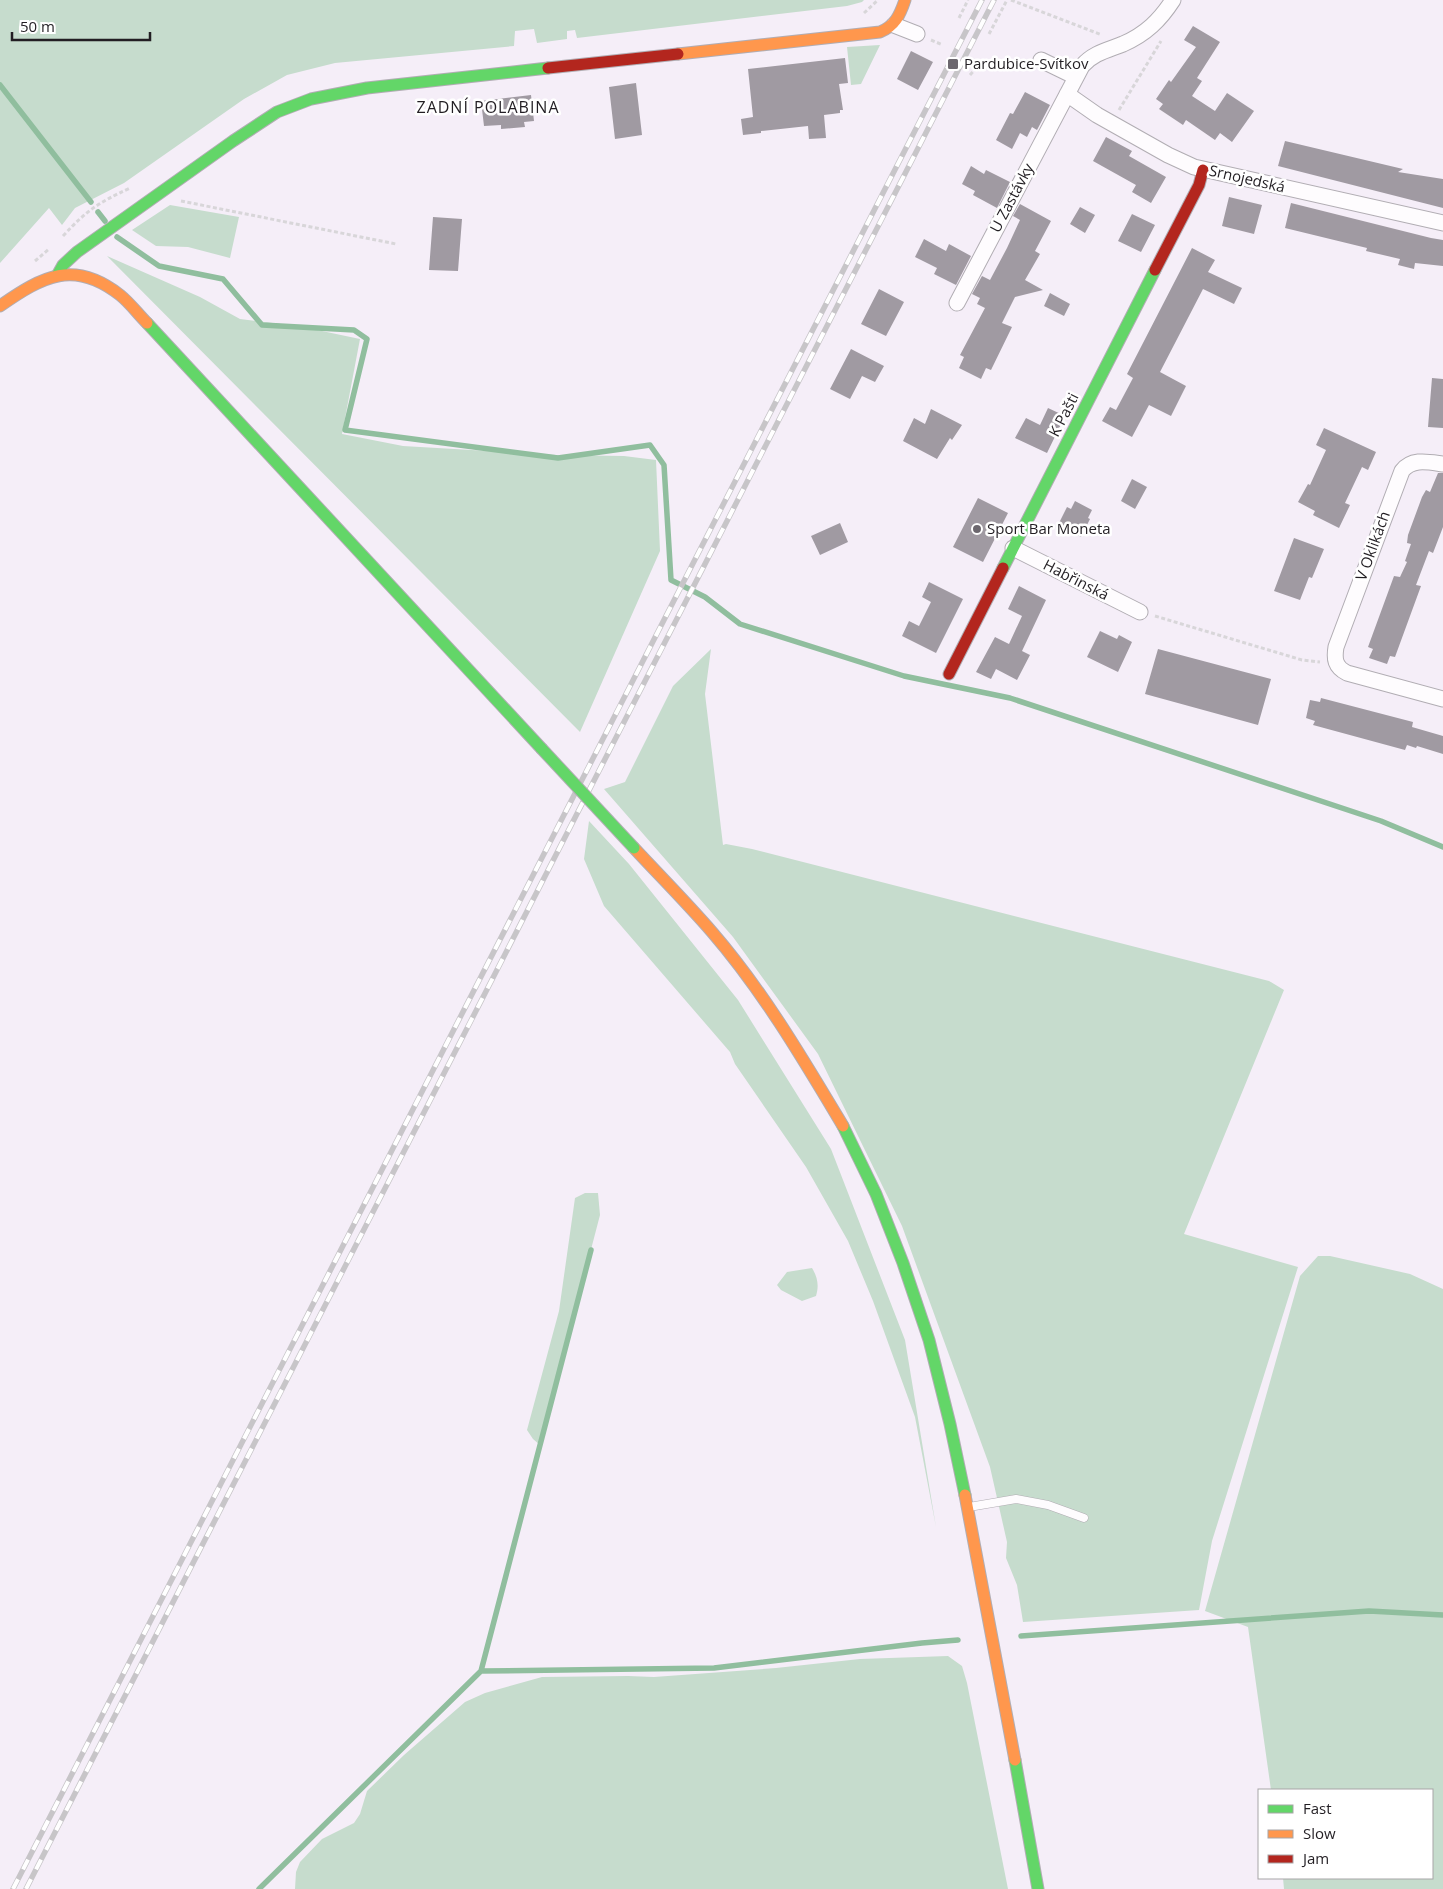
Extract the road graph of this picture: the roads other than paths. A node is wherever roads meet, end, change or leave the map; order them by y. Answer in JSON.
{"nodes":[{"id":1,"x":905,"y":0,"type":"edge"},
{"id":2,"x":1173,"y":0,"type":"edge"},
{"id":3,"x":894,"y":25,"type":"junction"},
{"id":4,"x":917,"y":34,"type":"dead end"},
{"id":5,"x":1041,"y":60,"type":"road end"},
{"id":6,"x":1076,"y":77,"type":"junction"},
{"id":7,"x":1067,"y":94,"type":"junction"},
{"id":8,"x":1203,"y":170,"type":"junction"},
{"id":9,"x":1443,"y":223,"type":"edge"},
{"id":10,"x":58,"y":274,"type":"junction"},
{"id":11,"x":958,"y":303,"type":"dead end"},
{"id":12,"x":0,"y":306,"type":"edge"},
{"id":13,"x":1443,"y":464,"type":"edge"},
{"id":14,"x":1013,"y":548,"type":"junction"},
{"id":15,"x":1140,"y":612,"type":"road end"},
{"id":16,"x":949,"y":674,"type":"dead end"},
{"id":17,"x":1443,"y":699,"type":"edge"},
{"id":18,"x":967,"y":1507,"type":"junction"},
{"id":19,"x":1084,"y":1518,"type":"dead end"},
{"id":20,"x":1038,"y":1889,"type":"edge"}],
"edges":[{"from":1,"to":3,"type":"street"},
{"from":2,"to":6,"type":"street","name":"U Zastávky"},
{"from":3,"to":4,"type":"street"},
{"from":3,"to":10,"type":"street"},
{"from":5,"to":6,"type":"street"},
{"from":6,"to":7,"type":"street","name":"U Zastávky"},
{"from":7,"to":8,"type":"street","name":"Srnojedská"},
{"from":7,"to":11,"type":"street","name":"U Zastávky"},
{"from":8,"to":9,"type":"street","name":"Srnojedská"},
{"from":8,"to":14,"type":"street","name":"K Pašti"},
{"from":10,"to":12,"type":"street"},
{"from":10,"to":18,"type":"street","bridge":true},
{"from":13,"to":17,"type":"street","name":"V Oklikách"},
{"from":14,"to":15,"type":"street","name":"Habřinská"},
{"from":14,"to":16,"type":"street","name":"K Pašti"},
{"from":18,"to":19,"type":"lane"},
{"from":18,"to":20,"type":"street"}]}
